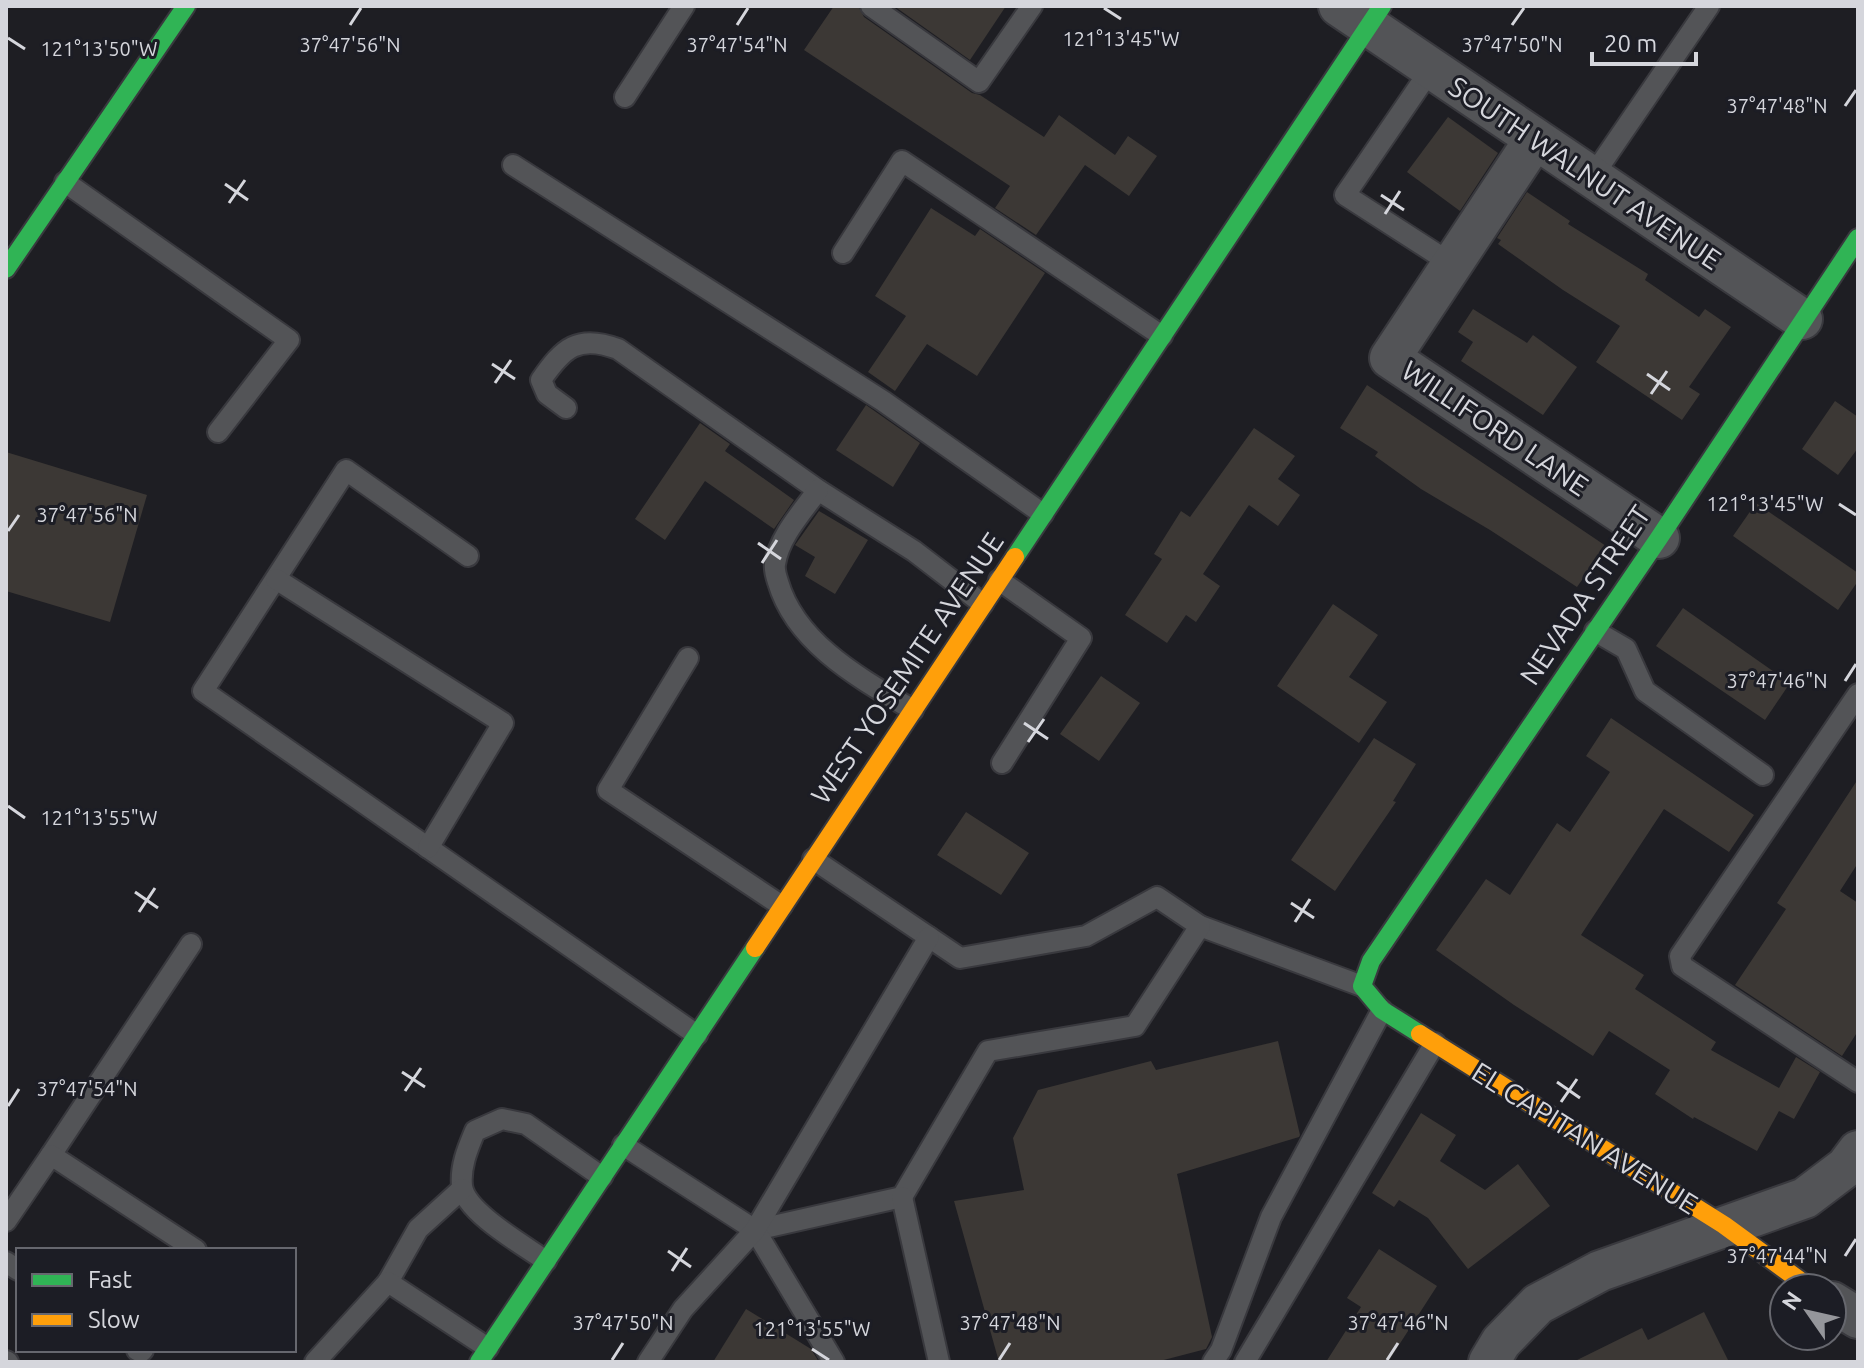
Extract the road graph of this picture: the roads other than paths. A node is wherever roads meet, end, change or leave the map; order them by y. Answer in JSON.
{"nodes":[{"id":1,"x":186,"y":6,"type":"edge"},
{"id":2,"x":684,"y":6,"type":"edge"},
{"id":3,"x":871,"y":6,"type":"edge"},
{"id":4,"x":1032,"y":6,"type":"edge"},
{"id":5,"x":1709,"y":6,"type":"edge"},
{"id":6,"x":1363,"y":13,"type":"edge"},
{"id":7,"x":1431,"y":69,"type":"junction"},
{"id":8,"x":625,"y":97,"type":"dead end"},
{"id":9,"x":1535,"y":139,"type":"junction"},
{"id":10,"x":513,"y":165,"type":"dead end"},
{"id":11,"x":1592,"y":177,"type":"junction"},
{"id":12,"x":65,"y":182,"type":"junction"},
{"id":13,"x":1858,"y":238,"type":"edge"},
{"id":14,"x":843,"y":253,"type":"dead end"},
{"id":15,"x":1452,"y":264,"type":"junction"},
{"id":16,"x":6,"y":269,"type":"edge"},
{"id":17,"x":1802,"y":319,"type":"junction"},
{"id":18,"x":1162,"y":336,"type":"junction"},
{"id":19,"x":566,"y":408,"type":"dead end"},
{"id":20,"x":218,"y":432,"type":"dead end"},
{"id":21,"x":818,"y":490,"type":"junction"},
{"id":22,"x":1043,"y":514,"type":"junction"},
{"id":23,"x":1659,"y":538,"type":"junction"},
{"id":24,"x":468,"y":556,"type":"dead end"},
{"id":25,"x":276,"y":579,"type":"junction"},
{"id":26,"x":999,"y":580,"type":"junction"},
{"id":27,"x":983,"y":604,"type":"junction"},
{"id":28,"x":1595,"y":631,"type":"junction"},
{"id":29,"x":688,"y":658,"type":"dead end"},
{"id":30,"x":1858,"y":694,"type":"edge"},
{"id":31,"x":913,"y":710,"type":"junction"},
{"id":32,"x":1002,"y":763,"type":"dead end"},
{"id":33,"x":1763,"y":775,"type":"dead end"},
{"id":34,"x":428,"y":848,"type":"junction"},
{"id":35,"x":813,"y":859,"type":"junction"},
{"id":36,"x":782,"y":906,"type":"junction"},
{"id":37,"x":1200,"y":926,"type":"junction"},
{"id":38,"x":929,"y":937,"type":"junction"},
{"id":39,"x":191,"y":944,"type":"dead end"},
{"id":40,"x":1362,"y":986,"type":"junction"},
{"id":41,"x":1382,"y":1010,"type":"junction"},
{"id":42,"x":697,"y":1035,"type":"junction"},
{"id":43,"x":1435,"y":1043,"type":"junction"},
{"id":44,"x":1858,"y":1082,"type":"edge"},
{"id":45,"x":623,"y":1145,"type":"junction"},
{"id":46,"x":1858,"y":1151,"type":"edge"},
{"id":47,"x":51,"y":1155,"type":"junction"},
{"id":48,"x":602,"y":1177,"type":"junction"},
{"id":49,"x":462,"y":1189,"type":"junction"},
{"id":50,"x":902,"y":1197,"type":"junction"},
{"id":51,"x":6,"y":1221,"type":"edge"},
{"id":52,"x":1724,"y":1225,"type":"junction"},
{"id":53,"x":755,"y":1230,"type":"junction"},
{"id":54,"x":193,"y":1248,"type":"edge"},
{"id":55,"x":546,"y":1261,"type":"junction"},
{"id":56,"x":1788,"y":1272,"type":"edge"},
{"id":57,"x":388,"y":1282,"type":"junction"},
{"id":58,"x":484,"y":1355,"type":"edge"},
{"id":59,"x":315,"y":1362,"type":"edge"},
{"id":60,"x":648,"y":1362,"type":"edge"},
{"id":61,"x":834,"y":1362,"type":"edge"},
{"id":62,"x":939,"y":1362,"type":"edge"},
{"id":63,"x":1213,"y":1362,"type":"edge"},
{"id":64,"x":1245,"y":1362,"type":"edge"},
{"id":65,"x":1489,"y":1362,"type":"edge"}],
"edges":[{"from":1,"to":12,"type":"street"},
{"from":2,"to":8,"type":"lane"},
{"from":3,"to":4,"type":"lane"},
{"from":5,"to":11,"type":"lane"},
{"from":6,"to":7,"type":"street","name":"SOUTH WALNUT AVENUE"},
{"from":6,"to":18,"type":"street","name":"WEST YOSEMITE AVENUE"},
{"from":7,"to":9,"type":"street","name":"SOUTH WALNUT AVENUE"},
{"from":7,"to":15,"type":"lane"},
{"from":9,"to":11,"type":"street","name":"SOUTH WALNUT AVENUE"},
{"from":9,"to":15,"type":"street","name":"WILLIFORD LANE"},
{"from":10,"to":22,"type":"lane"},
{"from":11,"to":17,"type":"street","name":"SOUTH WALNUT AVENUE"},
{"from":12,"to":16,"type":"street"},
{"from":12,"to":20,"type":"lane"},
{"from":13,"to":17,"type":"street","name":"NEVADA STREET"},
{"from":14,"to":18,"type":"lane"},
{"from":15,"to":23,"type":"street","name":"WILLIFORD LANE"},
{"from":17,"to":23,"type":"street","name":"NEVADA STREET"},
{"from":18,"to":22,"type":"street","name":"WEST YOSEMITE AVENUE"},
{"from":19,"to":21,"type":"lane"},
{"from":21,"to":27,"type":"lane"},
{"from":21,"to":31,"type":"lane"},
{"from":22,"to":26,"type":"street","name":"WEST YOSEMITE AVENUE"},
{"from":23,"to":28,"type":"street","name":"NEVADA STREET"},
{"from":24,"to":25,"type":"lane"},
{"from":25,"to":34,"type":"lane"},
{"from":25,"to":34,"type":"lane"},
{"from":26,"to":27,"type":"street","name":"WEST YOSEMITE AVENUE"},
{"from":26,"to":32,"type":"lane"},
{"from":27,"to":31,"type":"street","name":"WEST YOSEMITE AVENUE"},
{"from":28,"to":33,"type":"lane"},
{"from":28,"to":40,"type":"street","name":"NEVADA STREET"},
{"from":29,"to":36,"type":"lane"},
{"from":30,"to":44,"type":"lane"},
{"from":31,"to":35,"type":"street","name":"WEST YOSEMITE AVENUE"},
{"from":34,"to":42,"type":"lane"},
{"from":35,"to":36,"type":"street","name":"WEST YOSEMITE AVENUE"},
{"from":35,"to":38,"type":"lane"},
{"from":36,"to":42,"type":"street","name":"WEST YOSEMITE AVENUE"},
{"from":37,"to":38,"type":"lane"},
{"from":37,"to":40,"type":"lane"},
{"from":37,"to":50,"type":"lane"},
{"from":38,"to":53,"type":"lane"},
{"from":39,"to":47,"type":"lane"},
{"from":40,"to":41,"type":"street","name":"EL CAPITAN AVENUE"},
{"from":41,"to":43,"type":"street","name":"EL CAPITAN AVENUE"},
{"from":41,"to":63,"type":"lane"},
{"from":42,"to":45,"type":"street","name":"WEST YOSEMITE AVENUE"},
{"from":43,"to":52,"type":"street","name":"EL CAPITAN AVENUE"},
{"from":43,"to":64,"type":"lane"},
{"from":45,"to":48,"type":"street","name":"WEST YOSEMITE AVENUE"},
{"from":45,"to":53,"type":"lane"},
{"from":46,"to":52,"type":"street"},
{"from":47,"to":51,"type":"lane"},
{"from":47,"to":54,"type":"lane"},
{"from":48,"to":49,"type":"lane"},
{"from":48,"to":55,"type":"street","name":"WEST YOSEMITE AVENUE"},
{"from":49,"to":55,"type":"lane"},
{"from":49,"to":57,"type":"lane"},
{"from":50,"to":53,"type":"lane"},
{"from":50,"to":62,"type":"lane"},
{"from":52,"to":56,"type":"street","name":"EL CAPITAN AVENUE"},
{"from":52,"to":65,"type":"street"},
{"from":53,"to":60,"type":"lane"},
{"from":53,"to":61,"type":"lane"},
{"from":55,"to":58,"type":"street","name":"WEST YOSEMITE AVENUE"},
{"from":57,"to":58,"type":"lane"},
{"from":57,"to":59,"type":"lane"}]}
